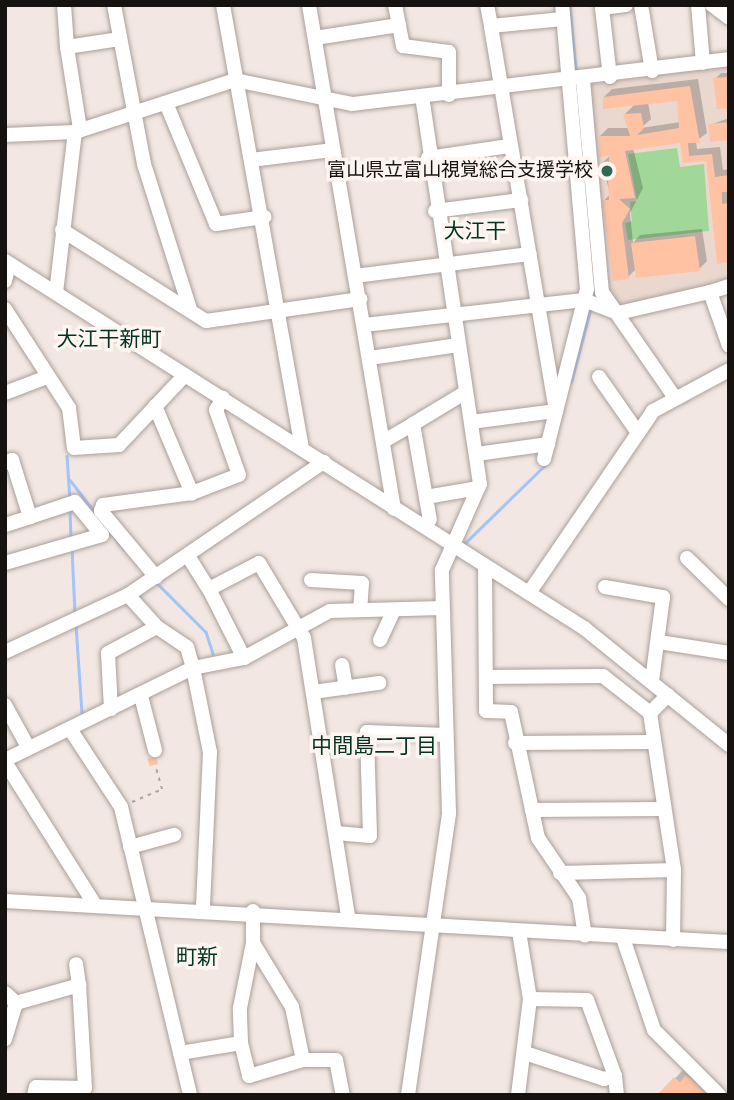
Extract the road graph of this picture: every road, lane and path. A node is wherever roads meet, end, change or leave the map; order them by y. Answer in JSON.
{"nodes":[{"id":1,"x":64,"y":5,"type":"edge"},
{"id":2,"x":114,"y":5,"type":"edge"},
{"id":3,"x":223,"y":5,"type":"edge"},
{"id":4,"x":309,"y":5,"type":"edge"},
{"id":5,"x":395,"y":5,"type":"edge"},
{"id":6,"x":487,"y":5,"type":"edge"},
{"id":7,"x":626,"y":5,"type":"edge"},
{"id":8,"x":641,"y":5,"type":"edge"},
{"id":9,"x":698,"y":5,"type":"edge"},
{"id":10,"x":712,"y":5,"type":"edge"},
{"id":11,"x":563,"y":12,"type":"edge"},
{"id":12,"x":729,"y":18,"type":"edge"},
{"id":13,"x":399,"y":25,"type":"junction"},
{"id":14,"x":491,"y":26,"type":"junction"},
{"id":15,"x":315,"y":38,"type":"junction"},
{"id":16,"x":119,"y":39,"type":"junction"},
{"id":17,"x":67,"y":47,"type":"junction"},
{"id":18,"x":729,"y":59,"type":"edge"},
{"id":19,"x":703,"y":63,"type":"junction"},
{"id":20,"x":652,"y":71,"type":"junction"},
{"id":21,"x":610,"y":77,"type":"junction"},
{"id":22,"x":235,"y":80,"type":"junction"},
{"id":23,"x":576,"y":81,"type":"junction"},
{"id":24,"x":499,"y":90,"type":"junction"},
{"id":25,"x":449,"y":95,"type":"junction"},
{"id":26,"x":422,"y":98,"type":"junction"},
{"id":27,"x":166,"y":103,"type":"junction"},
{"id":28,"x":326,"y":103,"type":"junction"},
{"id":29,"x":133,"y":113,"type":"junction"},
{"id":30,"x":77,"y":130,"type":"junction"},
{"id":31,"x":5,"y":135,"type":"edge"},
{"id":32,"x":509,"y":146,"type":"junction"},
{"id":33,"x":333,"y":150,"type":"junction"},
{"id":34,"x":428,"y":158,"type":"junction"},
{"id":35,"x":251,"y":160,"type":"junction"},
{"id":36,"x":521,"y":200,"type":"junction"},
{"id":37,"x":435,"y":211,"type":"junction"},
{"id":38,"x":264,"y":217,"type":"junction"},
{"id":39,"x":62,"y":230,"type":"junction"},
{"id":40,"x":530,"y":254,"type":"junction"},
{"id":41,"x":7,"y":262,"type":"edge"},
{"id":42,"x":444,"y":265,"type":"junction"},
{"id":43,"x":355,"y":276,"type":"junction"},
{"id":44,"x":5,"y":281,"type":"edge"},
{"id":45,"x":729,"y":286,"type":"edge"},
{"id":46,"x":710,"y":292,"type":"junction"},
{"id":47,"x":56,"y":293,"type":"junction"},
{"id":48,"x":360,"y":299,"type":"junction"},
{"id":49,"x":584,"y":300,"type":"junction"},
{"id":50,"x":538,"y":307,"type":"junction"},
{"id":51,"x":190,"y":309,"type":"junction"},
{"id":52,"x":5,"y":310,"type":"edge"},
{"id":53,"x":279,"y":310,"type":"junction"},
{"id":54,"x":618,"y":313,"type":"junction"},
{"id":55,"x":453,"y":318,"type":"junction"},
{"id":56,"x":364,"y":325,"type":"junction"},
{"id":57,"x":458,"y":345,"type":"junction"},
{"id":58,"x":729,"y":346,"type":"edge"},
{"id":59,"x":370,"y":358,"type":"junction"},
{"id":60,"x":729,"y":370,"type":"edge"},
{"id":61,"x":185,"y":375,"type":"junction"},
{"id":62,"x":47,"y":377,"type":"junction"},
{"id":63,"x":599,"y":377,"type":"dead end"},
{"id":64,"x":466,"y":392,"type":"junction"},
{"id":65,"x":5,"y":393,"type":"edge"},
{"id":66,"x":673,"y":395,"type":"junction"},
{"id":67,"x":223,"y":398,"type":"junction"},
{"id":68,"x":155,"y":406,"type":"junction"},
{"id":69,"x":556,"y":411,"type":"junction"},
{"id":70,"x":471,"y":422,"type":"junction"},
{"id":71,"x":413,"y":424,"type":"junction"},
{"id":72,"x":638,"y":433,"type":"junction"},
{"id":73,"x":384,"y":441,"type":"junction"},
{"id":74,"x":548,"y":444,"type":"junction"},
{"id":75,"x":302,"y":448,"type":"junction"},
{"id":76,"x":477,"y":453,"type":"junction"},
{"id":77,"x":544,"y":459,"type":"dead end"},
{"id":78,"x":324,"y":462,"type":"junction"},
{"id":79,"x":5,"y":463,"type":"edge"},
{"id":80,"x":478,"y":488,"type":"junction"},
{"id":81,"x":192,"y":493,"type":"junction"},
{"id":82,"x":426,"y":497,"type":"junction"},
{"id":83,"x":394,"y":509,"type":"junction"},
{"id":84,"x":30,"y":517,"type":"junction"},
{"id":85,"x":430,"y":520,"type":"dead end"},
{"id":86,"x":5,"y":526,"type":"edge"},
{"id":87,"x":450,"y":543,"type":"junction"},
{"id":88,"x":188,"y":556,"type":"junction"},
{"id":89,"x":687,"y":558,"type":"dead end"},
{"id":90,"x":5,"y":563,"type":"edge"},
{"id":91,"x":485,"y":567,"type":"junction"},
{"id":92,"x":156,"y":577,"type":"junction"},
{"id":93,"x":311,"y":580,"type":"dead end"},
{"id":94,"x":605,"y":587,"type":"dead end"},
{"id":95,"x":209,"y":589,"type":"junction"},
{"id":96,"x":529,"y":593,"type":"junction"},
{"id":97,"x":128,"y":594,"type":"junction"},
{"id":98,"x":729,"y":599,"type":"edge"},
{"id":99,"x":442,"y":608,"type":"junction"},
{"id":100,"x":360,"y":610,"type":"junction"},
{"id":101,"x":394,"y":610,"type":"junction"},
{"id":102,"x":157,"y":627,"type":"junction"},
{"id":103,"x":298,"y":633,"type":"junction"},
{"id":104,"x":380,"y":640,"type":"dead end"},
{"id":105,"x":659,"y":642,"type":"junction"},
{"id":106,"x":5,"y":652,"type":"edge"},
{"id":107,"x":729,"y":653,"type":"edge"},
{"id":108,"x":244,"y":658,"type":"junction"},
{"id":109,"x":342,"y":666,"type":"dead end"},
{"id":110,"x":193,"y":668,"type":"junction"},
{"id":111,"x":487,"y":677,"type":"junction"},
{"id":112,"x":652,"y":681,"type":"junction"},
{"id":113,"x":379,"y":683,"type":"dead end"},
{"id":114,"x":345,"y":688,"type":"junction"},
{"id":115,"x":313,"y":692,"type":"junction"},
{"id":116,"x":141,"y":695,"type":"junction"},
{"id":117,"x":668,"y":695,"type":"junction"},
{"id":118,"x":5,"y":705,"type":"edge"},
{"id":119,"x":111,"y":709,"type":"junction"},
{"id":120,"x":650,"y":713,"type":"junction"},
{"id":121,"x":70,"y":729,"type":"junction"},
{"id":122,"x":446,"y":735,"type":"junction"},
{"id":123,"x":654,"y":742,"type":"junction"},
{"id":124,"x":515,"y":743,"type":"junction"},
{"id":125,"x":729,"y":745,"type":"edge"},
{"id":126,"x":28,"y":747,"type":"junction"},
{"id":127,"x":155,"y":750,"type":"dead end"},
{"id":128,"x":5,"y":761,"type":"edge"},
{"id":129,"x":156,"y":768,"type":"dead end"},
{"id":130,"x":121,"y":807,"type":"junction"},
{"id":131,"x":663,"y":809,"type":"junction"},
{"id":132,"x":532,"y":810,"type":"junction"},
{"id":133,"x":335,"y":833,"type":"junction"},
{"id":134,"x":174,"y":835,"type":"dead end"},
{"id":135,"x":130,"y":847,"type":"junction"},
{"id":136,"x":674,"y":870,"type":"junction"},
{"id":137,"x":560,"y":873,"type":"junction"},
{"id":138,"x":5,"y":901,"type":"edge"},
{"id":139,"x":95,"y":905,"type":"junction"},
{"id":140,"x":146,"y":907,"type":"junction"},
{"id":141,"x":203,"y":908,"type":"junction"},
{"id":142,"x":253,"y":911,"type":"junction"},
{"id":143,"x":348,"y":916,"type":"junction"},
{"id":144,"x":433,"y":925,"type":"junction"},
{"id":145,"x":519,"y":932,"type":"junction"},
{"id":146,"x":585,"y":936,"type":"junction"},
{"id":147,"x":623,"y":938,"type":"junction"},
{"id":148,"x":673,"y":940,"type":"junction"},
{"id":149,"x":729,"y":942,"type":"edge"},
{"id":150,"x":253,"y":943,"type":"junction"},
{"id":151,"x":76,"y":964,"type":"dead end"},
{"id":152,"x":79,"y":985,"type":"junction"},
{"id":153,"x":10,"y":998,"type":"edge"},
{"id":154,"x":530,"y":999,"type":"junction"},
{"id":155,"x":5,"y":1039,"type":"edge"},
{"id":156,"x":242,"y":1043,"type":"junction"},
{"id":157,"x":525,"y":1053,"type":"junction"},
{"id":158,"x":180,"y":1054,"type":"junction"},
{"id":159,"x":303,"y":1060,"type":"junction"},
{"id":160,"x":615,"y":1076,"type":"junction"},
{"id":161,"x":86,"y":1092,"type":"edge"},
{"id":162,"x":34,"y":1095,"type":"edge"},
{"id":163,"x":190,"y":1095,"type":"edge"},
{"id":164,"x":343,"y":1095,"type":"edge"},
{"id":165,"x":408,"y":1095,"type":"edge"},
{"id":166,"x":518,"y":1095,"type":"edge"},
{"id":167,"x":617,"y":1095,"type":"edge"},
{"id":168,"x":719,"y":1095,"type":"edge"}],
"edges":[{"from":1,"to":17,"type":"street"},
{"from":2,"to":16,"type":"street"},
{"from":3,"to":22,"type":"street"},
{"from":4,"to":15,"type":"street"},
{"from":5,"to":13,"type":"street"},
{"from":6,"to":14,"type":"street"},
{"from":7,"to":21,"type":"street"},
{"from":8,"to":20,"type":"street"},
{"from":9,"to":19,"type":"street"},
{"from":10,"to":12,"type":"street"},
{"from":11,"to":14,"type":"street"},
{"from":11,"to":23,"type":"street"},
{"from":13,"to":15,"type":"street"},
{"from":13,"to":25,"type":"street"},
{"from":14,"to":24,"type":"street"},
{"from":15,"to":28,"type":"street"},
{"from":16,"to":17,"type":"street"},
{"from":16,"to":29,"type":"street"},
{"from":17,"to":30,"type":"street"},
{"from":18,"to":19,"type":"street"},
{"from":19,"to":20,"type":"street"},
{"from":20,"to":21,"type":"street"},
{"from":21,"to":23,"type":"street"},
{"from":22,"to":27,"type":"street"},
{"from":22,"to":28,"type":"street"},
{"from":22,"to":35,"type":"street"},
{"from":23,"to":24,"type":"street"},
{"from":23,"to":49,"type":"street"},
{"from":23,"to":54,"type":"street"},
{"from":24,"to":25,"type":"street"},
{"from":24,"to":32,"type":"street"},
{"from":25,"to":26,"type":"street"},
{"from":26,"to":28,"type":"street"},
{"from":26,"to":34,"type":"street"},
{"from":27,"to":29,"type":"street"},
{"from":27,"to":38,"type":"street"},
{"from":28,"to":33,"type":"street"},
{"from":29,"to":30,"type":"street"},
{"from":29,"to":51,"type":"street"},
{"from":30,"to":31,"type":"street"},
{"from":30,"to":39,"type":"street"},
{"from":32,"to":34,"type":"street"},
{"from":32,"to":36,"type":"street"},
{"from":33,"to":35,"type":"street"},
{"from":33,"to":43,"type":"street"},
{"from":34,"to":37,"type":"street"},
{"from":35,"to":38,"type":"street"},
{"from":36,"to":37,"type":"street"},
{"from":36,"to":40,"type":"street"},
{"from":37,"to":42,"type":"street"},
{"from":38,"to":53,"type":"street"},
{"from":39,"to":47,"type":"street"},
{"from":39,"to":51,"type":"street"},
{"from":40,"to":42,"type":"street"},
{"from":40,"to":50,"type":"street"},
{"from":41,"to":44,"type":"street"},
{"from":41,"to":47,"type":"street"},
{"from":42,"to":43,"type":"street"},
{"from":42,"to":55,"type":"street"},
{"from":43,"to":48,"type":"street"},
{"from":45,"to":46,"type":"street"},
{"from":46,"to":54,"type":"street"},
{"from":46,"to":58,"type":"street"},
{"from":47,"to":61,"type":"street"},
{"from":48,"to":53,"type":"street"},
{"from":48,"to":56,"type":"street"},
{"from":49,"to":50,"type":"street"},
{"from":49,"to":54,"type":"street"},
{"from":49,"to":69,"type":"street"},
{"from":50,"to":55,"type":"street"},
{"from":50,"to":69,"type":"street"},
{"from":51,"to":53,"type":"street"},
{"from":52,"to":62,"type":"street"},
{"from":53,"to":75,"type":"street"},
{"from":54,"to":66,"type":"street"},
{"from":55,"to":56,"type":"street"},
{"from":55,"to":57,"type":"street"},
{"from":56,"to":59,"type":"street"},
{"from":57,"to":59,"type":"street"},
{"from":57,"to":64,"type":"street"},
{"from":59,"to":73,"type":"street"},
{"from":60,"to":66,"type":"street"},
{"from":61,"to":67,"type":"street"},
{"from":61,"to":68,"type":"street"},
{"from":62,"to":65,"type":"street"},
{"from":62,"to":68,"type":"street"},
{"from":63,"to":72,"type":"street"},
{"from":64,"to":70,"type":"street"},
{"from":64,"to":71,"type":"street"},
{"from":66,"to":72,"type":"street"},
{"from":67,"to":75,"type":"street"},
{"from":67,"to":81,"type":"street"},
{"from":68,"to":81,"type":"street"},
{"from":69,"to":70,"type":"street"},
{"from":69,"to":74,"type":"street"},
{"from":70,"to":76,"type":"street"},
{"from":71,"to":73,"type":"street"},
{"from":71,"to":82,"type":"street"},
{"from":72,"to":96,"type":"street"},
{"from":73,"to":83,"type":"street"},
{"from":74,"to":76,"type":"street"},
{"from":74,"to":77,"type":"street"},
{"from":75,"to":78,"type":"street"},
{"from":76,"to":80,"type":"street"},
{"from":78,"to":83,"type":"street"},
{"from":78,"to":88,"type":"street"},
{"from":79,"to":84,"type":"street"},
{"from":80,"to":82,"type":"street"},
{"from":80,"to":87,"type":"street"},
{"from":81,"to":92,"type":"street"},
{"from":82,"to":85,"type":"street"},
{"from":83,"to":87,"type":"street"},
{"from":84,"to":86,"type":"street"},
{"from":84,"to":90,"type":"street"},
{"from":87,"to":91,"type":"street"},
{"from":87,"to":99,"type":"street"},
{"from":88,"to":92,"type":"street"},
{"from":88,"to":95,"type":"street"},
{"from":89,"to":98,"type":"street"},
{"from":91,"to":96,"type":"street"},
{"from":91,"to":111,"type":"street"},
{"from":92,"to":97,"type":"street"},
{"from":93,"to":100,"type":"street"},
{"from":94,"to":105,"type":"street"},
{"from":95,"to":103,"type":"street"},
{"from":95,"to":108,"type":"street"},
{"from":96,"to":112,"type":"street"},
{"from":97,"to":102,"type":"street"},
{"from":97,"to":106,"type":"street"},
{"from":99,"to":101,"type":"street"},
{"from":99,"to":122,"type":"street"},
{"from":100,"to":101,"type":"street"},
{"from":100,"to":103,"type":"street"},
{"from":101,"to":104,"type":"street"},
{"from":102,"to":110,"type":"street"},
{"from":102,"to":119,"type":"street"},
{"from":103,"to":108,"type":"street"},
{"from":103,"to":115,"type":"street"},
{"from":105,"to":107,"type":"street"},
{"from":105,"to":112,"type":"street"},
{"from":108,"to":110,"type":"street"},
{"from":109,"to":114,"type":"street"},
{"from":110,"to":116,"type":"street"},
{"from":110,"to":141,"type":"street"},
{"from":111,"to":120,"type":"street"},
{"from":111,"to":124,"type":"street"},
{"from":112,"to":117,"type":"street"},
{"from":113,"to":114,"type":"street"},
{"from":114,"to":115,"type":"street"},
{"from":115,"to":133,"type":"street"},
{"from":116,"to":119,"type":"street"},
{"from":116,"to":127,"type":"street"},
{"from":117,"to":120,"type":"street"},
{"from":117,"to":125,"type":"street"},
{"from":118,"to":126,"type":"street"},
{"from":119,"to":121,"type":"street"},
{"from":120,"to":123,"type":"street"},
{"from":121,"to":126,"type":"street"},
{"from":121,"to":130,"type":"street"},
{"from":122,"to":133,"type":"street"},
{"from":122,"to":144,"type":"street"},
{"from":123,"to":124,"type":"street"},
{"from":123,"to":131,"type":"street"},
{"from":124,"to":132,"type":"street"},
{"from":126,"to":128,"type":"street"},
{"from":128,"to":139,"type":"street"},
{"from":129,"to":130,"type":"path"},
{"from":130,"to":135,"type":"street"},
{"from":131,"to":132,"type":"street"},
{"from":131,"to":136,"type":"street"},
{"from":132,"to":137,"type":"street"},
{"from":133,"to":143,"type":"street"},
{"from":134,"to":135,"type":"street"},
{"from":135,"to":140,"type":"street"},
{"from":136,"to":137,"type":"street"},
{"from":136,"to":148,"type":"street"},
{"from":137,"to":146,"type":"street"},
{"from":138,"to":139,"type":"street"},
{"from":139,"to":140,"type":"street"},
{"from":140,"to":141,"type":"street"},
{"from":140,"to":158,"type":"street"},
{"from":141,"to":142,"type":"street"},
{"from":142,"to":143,"type":"street"},
{"from":142,"to":150,"type":"street"},
{"from":143,"to":144,"type":"street"},
{"from":144,"to":145,"type":"street"},
{"from":144,"to":165,"type":"street"},
{"from":145,"to":146,"type":"street"},
{"from":145,"to":154,"type":"street"},
{"from":146,"to":147,"type":"street"},
{"from":147,"to":148,"type":"street"},
{"from":147,"to":168,"type":"street"},
{"from":148,"to":149,"type":"street"},
{"from":150,"to":156,"type":"street"},
{"from":150,"to":159,"type":"street"},
{"from":151,"to":152,"type":"street"},
{"from":152,"to":153,"type":"street"},
{"from":152,"to":161,"type":"street"},
{"from":153,"to":155,"type":"street"},
{"from":154,"to":157,"type":"street"},
{"from":154,"to":160,"type":"street"},
{"from":156,"to":158,"type":"street"},
{"from":156,"to":159,"type":"street"},
{"from":157,"to":160,"type":"street"},
{"from":157,"to":166,"type":"street"},
{"from":158,"to":163,"type":"street"},
{"from":159,"to":164,"type":"street"},
{"from":160,"to":167,"type":"street"},
{"from":161,"to":162,"type":"street"}]}
